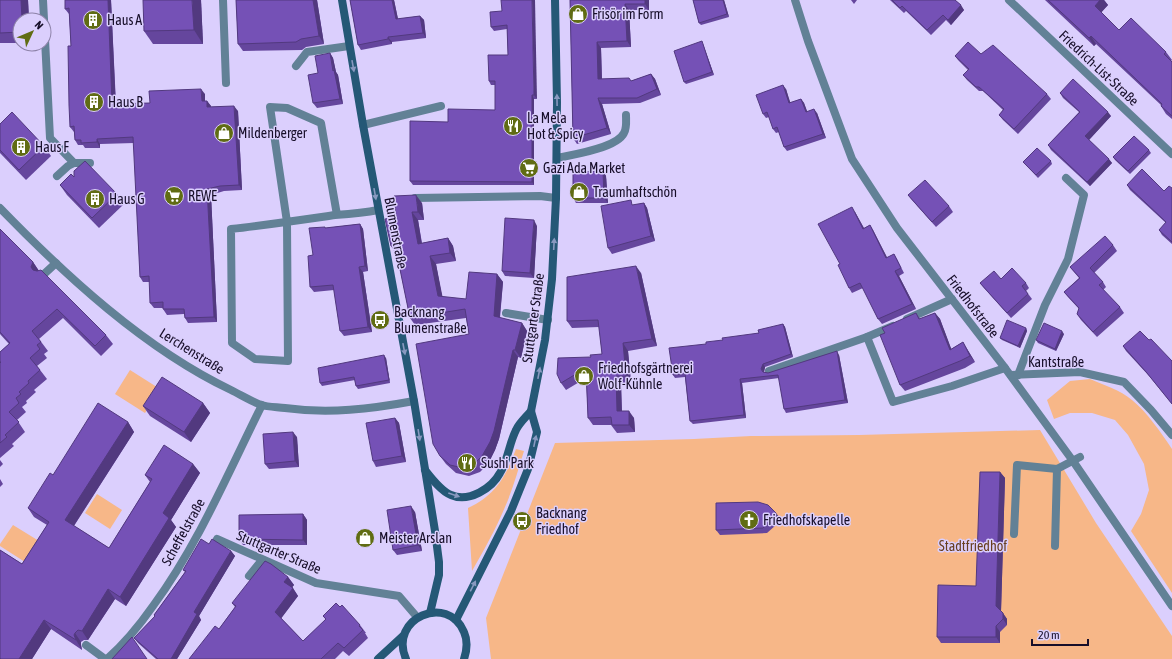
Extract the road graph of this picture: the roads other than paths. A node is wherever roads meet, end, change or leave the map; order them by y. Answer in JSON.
{"nodes":[{"id":1,"x":43,"y":0,"type":"edge"},
{"id":2,"x":223,"y":0,"type":"edge"},
{"id":3,"x":342,"y":0,"type":"edge"},
{"id":4,"x":555,"y":0,"type":"edge"},
{"id":5,"x":795,"y":0,"type":"edge"},
{"id":6,"x":1009,"y":0,"type":"edge"},
{"id":7,"x":349,"y":46,"type":"junction"},
{"id":8,"x":296,"y":66,"type":"dead end"},
{"id":9,"x":226,"y":83,"type":"dead end"},
{"id":10,"x":441,"y":106,"type":"dead end"},
{"id":11,"x":626,"y":114,"type":"dead end"},
{"id":12,"x":363,"y":125,"type":"junction"},
{"id":13,"x":1172,"y":154,"type":"edge"},
{"id":14,"x":557,"y":158,"type":"junction"},
{"id":15,"x":74,"y":163,"type":"junction"},
{"id":16,"x":90,"y":163,"type":"dead end"},
{"id":17,"x":57,"y":176,"type":"dead end"},
{"id":18,"x":1066,"y":178,"type":"dead end"},
{"id":19,"x":415,"y":198,"type":"edge"},
{"id":20,"x":556,"y":198,"type":"junction"},
{"id":21,"x":0,"y":208,"type":"edge"},
{"id":22,"x":378,"y":210,"type":"junction"},
{"id":23,"x":337,"y":215,"type":"junction"},
{"id":24,"x":287,"y":222,"type":"junction"},
{"id":25,"x":56,"y":263,"type":"junction"},
{"id":26,"x":44,"y":276,"type":"edge"},
{"id":27,"x":952,"y":299,"type":"junction"},
{"id":28,"x":506,"y":313,"type":"dead end"},
{"id":29,"x":548,"y":320,"type":"junction"},
{"id":30,"x":867,"y":337,"type":"junction"},
{"id":31,"x":1005,"y":368,"type":"junction"},
{"id":32,"x":769,"y":371,"type":"edge"},
{"id":33,"x":1014,"y":375,"type":"junction"},
{"id":34,"x":414,"y":401,"type":"junction"},
{"id":35,"x":262,"y":405,"type":"junction"},
{"id":36,"x":531,"y":411,"type":"junction"},
{"id":37,"x":1172,"y":436,"type":"edge"},
{"id":38,"x":1076,"y":459,"type":"junction"},
{"id":39,"x":1057,"y":469,"type":"junction"},
{"id":40,"x":424,"y":470,"type":"junction"},
{"id":41,"x":1014,"y":534,"type":"dead end"},
{"id":42,"x":216,"y":539,"type":"dead end"},
{"id":43,"x":1055,"y":546,"type":"dead end"},
{"id":44,"x":262,"y":560,"type":"junction"},
{"id":45,"x":249,"y":576,"type":"dead end"},
{"id":46,"x":1172,"y":606,"type":"edge"},
{"id":47,"x":430,"y":613,"type":"junction"},
{"id":48,"x":417,"y":618,"type":"junction"},
{"id":49,"x":456,"y":620,"type":"junction"},
{"id":50,"x":403,"y":636,"type":"junction"},
{"id":51,"x":86,"y":644,"type":"dead end"},
{"id":52,"x":464,"y":658,"type":"edge"},
{"id":53,"x":106,"y":659,"type":"edge"},
{"id":54,"x":378,"y":659,"type":"edge"},
{"id":55,"x":406,"y":659,"type":"edge"}],
"edges":[{"from":1,"to":15,"type":"street"},
{"from":2,"to":9,"type":"street"},
{"from":3,"to":7,"type":"street","name":"Blumenstraße"},
{"from":14,"to":4,"type":"street","name":"Stuttgarter Straße","one_way":true},
{"from":5,"to":27,"type":"street","name":"Friedhofstraße"},
{"from":6,"to":13,"type":"street","name":"Friedrich-List-Straße"},
{"from":7,"to":8,"type":"street"},
{"from":7,"to":12,"type":"street","name":"Blumenstraße","one_way":true},
{"from":10,"to":12,"type":"street"},
{"from":11,"to":14,"type":"street"},
{"from":12,"to":22,"type":"street","name":"Blumenstraße","one_way":true},
{"from":14,"to":20,"type":"street","name":"Stuttgarter Straße"},
{"from":15,"to":16,"type":"street"},
{"from":15,"to":17,"type":"street"},
{"from":18,"to":33,"type":"street"},
{"from":19,"to":20,"type":"street"},
{"from":29,"to":20,"type":"street","name":"Stuttgarter Straße","one_way":true},
{"from":21,"to":25,"type":"street","name":"Lerchenstraße"},
{"from":22,"to":23,"type":"street"},
{"from":22,"to":34,"type":"street","name":"Blumenstraße","one_way":true},
{"from":23,"to":24,"type":"street"},
{"from":23,"to":24,"type":"street"},
{"from":24,"to":24,"type":"street"},
{"from":25,"to":26,"type":"street"},
{"from":25,"to":35,"type":"street","name":"Lerchenstraße"},
{"from":27,"to":30,"type":"street"},
{"from":27,"to":31,"type":"street","name":"Friedhofstraße"},
{"from":28,"to":29,"type":"street"},
{"from":36,"to":29,"type":"street","name":"Stuttgarter Straße","one_way":true},
{"from":30,"to":31,"type":"street"},
{"from":30,"to":32,"type":"street"},
{"from":31,"to":33,"type":"street","name":"Friedhofstraße"},
{"from":33,"to":37,"type":"street","name":"Kantstraße"},
{"from":33,"to":38,"type":"street","name":"Friedhofstraße"},
{"from":34,"to":35,"type":"street","name":"Lerchenstraße"},
{"from":34,"to":40,"type":"street","name":"Blumenstraße","one_way":true},
{"from":35,"to":53,"type":"street","name":"Scheffelstraße"},
{"from":40,"to":36,"type":"street","one_way":true},
{"from":49,"to":36,"type":"street","name":"Stuttgarter Straße","one_way":true},
{"from":38,"to":39,"type":"street"},
{"from":38,"to":46,"type":"street","name":"Friedhofstraße"},
{"from":39,"to":41,"type":"street"},
{"from":39,"to":43,"type":"street"},
{"from":40,"to":47,"type":"street","name":"Blumenstraße"},
{"from":42,"to":44,"type":"street","name":"Stuttgarter Straße"},
{"from":44,"to":45,"type":"street"},
{"from":44,"to":48,"type":"street","name":"Stuttgarter Straße"},
{"from":47,"to":48,"type":"street"},
{"from":47,"to":49,"type":"street"},
{"from":48,"to":50,"type":"street"},
{"from":49,"to":52,"type":"street"},
{"from":50,"to":54,"type":"street"},
{"from":50,"to":55,"type":"street"},
{"from":51,"to":53,"type":"street"}]}
